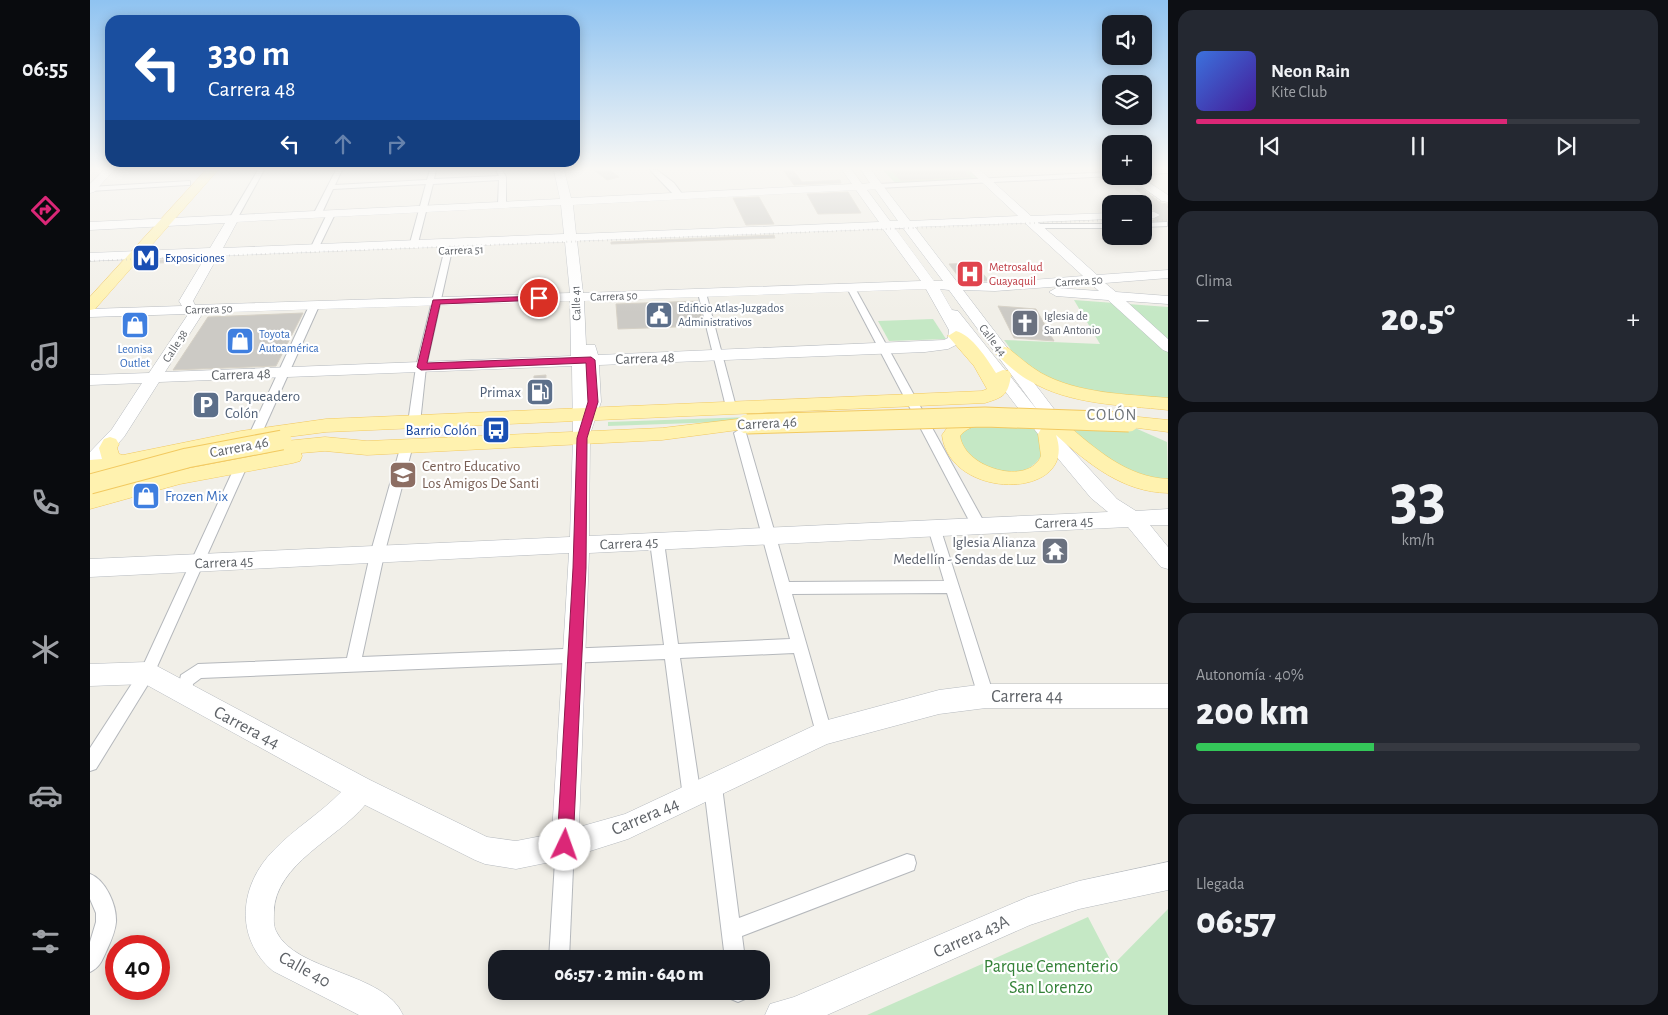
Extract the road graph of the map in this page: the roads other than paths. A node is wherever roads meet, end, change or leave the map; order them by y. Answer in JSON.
{"nodes":[{"id":1,"x":155,"y":217,"type":"edge"},
{"id":2,"x":169,"y":217,"type":"edge"},
{"id":3,"x":267,"y":217,"type":"edge"},
{"id":4,"x":329,"y":217,"type":"edge"},
{"id":5,"x":419,"y":217,"type":"edge"},
{"id":6,"x":572,"y":217,"type":"edge"},
{"id":7,"x":882,"y":217,"type":"edge"},
{"id":8,"x":900,"y":217,"type":"edge"},
{"id":9,"x":1029,"y":217,"type":"edge"},
{"id":10,"x":1084,"y":217,"type":"edge"},
{"id":11,"x":233,"y":219,"type":"junction"},
{"id":12,"x":1032,"y":220,"type":"junction"},
{"id":13,"x":165,"y":222,"type":"junction"},
{"id":14,"x":150,"y":223,"type":"junction"},
{"id":15,"x":904,"y":223,"type":"junction"},
{"id":16,"x":1167,"y":224,"type":"tunnel mouth"},
{"id":17,"x":1102,"y":225,"type":"edge"},
{"id":18,"x":1152,"y":225,"type":"edge"},
{"id":19,"x":90,"y":226,"type":"edge"},
{"id":20,"x":889,"y":228,"type":"junction"},
{"id":21,"x":576,"y":241,"type":"junction"},
{"id":22,"x":414,"y":243,"type":"junction"},
{"id":23,"x":315,"y":247,"type":"junction"},
{"id":24,"x":448,"y":250,"type":"junction"},
{"id":25,"x":211,"y":256,"type":"junction"},
{"id":26,"x":90,"y":257,"type":"edge"},
{"id":27,"x":123,"y":260,"type":"junction"},
{"id":28,"x":90,"y":267,"type":"edge"},
{"id":29,"x":1168,"y":274,"type":"edge"},
{"id":30,"x":1094,"y":280,"type":"junction"},
{"id":31,"x":951,"y":285,"type":"junction"},
{"id":32,"x":994,"y":287,"type":"junction"},
{"id":33,"x":90,"y":288,"type":"edge"},
{"id":34,"x":851,"y":288,"type":"junction"},
{"id":35,"x":933,"y":289,"type":"junction"},
{"id":36,"x":702,"y":293,"type":"junction"},
{"id":37,"x":1113,"y":296,"type":"junction"},
{"id":38,"x":582,"y":297,"type":"junction"},
{"id":39,"x":1168,"y":300,"type":"edge"},
{"id":40,"x":436,"y":302,"type":"junction"},
{"id":41,"x":90,"y":306,"type":"edge"},
{"id":42,"x":314,"y":306,"type":"junction"},
{"id":43,"x":192,"y":310,"type":"junction"},
{"id":44,"x":90,"y":313,"type":"edge"},
{"id":45,"x":956,"y":336,"type":"junction"},
{"id":46,"x":1168,"y":347,"type":"edge"},
{"id":47,"x":884,"y":349,"type":"junction"},
{"id":48,"x":1002,"y":351,"type":"junction"},
{"id":49,"x":718,"y":355,"type":"junction"},
{"id":50,"x":584,"y":360,"type":"junction"},
{"id":51,"x":421,"y":367,"type":"junction"},
{"id":52,"x":284,"y":372,"type":"junction"},
{"id":53,"x":1003,"y":375,"type":"junction"},
{"id":54,"x":154,"y":377,"type":"junction"},
{"id":55,"x":90,"y":380,"type":"edge"},
{"id":56,"x":996,"y":393,"type":"junction"},
{"id":57,"x":911,"y":400,"type":"junction"},
{"id":58,"x":1168,"y":404,"type":"edge"},
{"id":59,"x":1168,"y":411,"type":"edge"},
{"id":60,"x":579,"y":413,"type":"junction"},
{"id":61,"x":977,"y":418,"type":"junction"},
{"id":62,"x":1128,"y":418,"type":"junction"},
{"id":63,"x":740,"y":419,"type":"junction"},
{"id":64,"x":414,"y":422,"type":"junction"},
{"id":65,"x":390,"y":424,"type":"junction"},
{"id":66,"x":925,"y":426,"type":"junction"},
{"id":67,"x":1168,"y":426,"type":"edge"},
{"id":68,"x":1053,"y":431,"type":"junction"},
{"id":69,"x":254,"y":435,"type":"junction"},
{"id":70,"x":582,"y":438,"type":"junction"},
{"id":71,"x":1168,"y":438,"type":"edge"},
{"id":72,"x":110,"y":444,"type":"junction"},
{"id":73,"x":279,"y":444,"type":"junction"},
{"id":74,"x":407,"y":445,"type":"junction"},
{"id":75,"x":367,"y":448,"type":"junction"},
{"id":76,"x":123,"y":463,"type":"junction"},
{"id":77,"x":242,"y":464,"type":"junction"},
{"id":78,"x":90,"y":465,"type":"edge"},
{"id":79,"x":90,"y":484,"type":"edge"},
{"id":80,"x":1168,"y":486,"type":"edge"},
{"id":81,"x":90,"y":493,"type":"edge"},
{"id":82,"x":116,"y":493,"type":"junction"},
{"id":83,"x":90,"y":501,"type":"edge"},
{"id":84,"x":1168,"y":506,"type":"edge"},
{"id":85,"x":1129,"y":510,"type":"junction"},
{"id":86,"x":1168,"y":517,"type":"edge"},
{"id":87,"x":979,"y":526,"type":"junction"},
{"id":88,"x":934,"y":528,"type":"junction"},
{"id":89,"x":768,"y":536,"type":"junction"},
{"id":90,"x":658,"y":542,"type":"junction"},
{"id":91,"x":580,"y":545,"type":"junction"},
{"id":92,"x":377,"y":555,"type":"junction"},
{"id":93,"x":1168,"y":561,"type":"edge"},
{"id":94,"x":196,"y":563,"type":"junction"},
{"id":95,"x":90,"y":568,"type":"edge"},
{"id":96,"x":952,"y":587,"type":"junction"},
{"id":97,"x":783,"y":588,"type":"junction"},
{"id":98,"x":800,"y":646,"type":"junction"},
{"id":99,"x":672,"y":651,"type":"junction"},
{"id":100,"x":575,"y":655,"type":"junction"},
{"id":101,"x":353,"y":664,"type":"junction"},
{"id":102,"x":147,"y":673,"type":"junction"},
{"id":103,"x":90,"y":675,"type":"edge"},
{"id":104,"x":185,"y":694,"type":"junction"},
{"id":105,"x":986,"y":696,"type":"junction"},
{"id":106,"x":1168,"y":696,"type":"edge"},
{"id":107,"x":824,"y":733,"type":"junction"},
{"id":108,"x":90,"y":762,"type":"edge"},
{"id":109,"x":361,"y":789,"type":"junction"},
{"id":110,"x":703,"y":792,"type":"junction"},
{"id":111,"x":565,"y":845,"type":"junction"},
{"id":112,"x":907,"y":863,"type":"dead end"},
{"id":113,"x":1168,"y":876,"type":"edge"},
{"id":114,"x":90,"y":883,"type":"edge"},
{"id":115,"x":733,"y":930,"type":"junction"},
{"id":116,"x":559,"y":950,"type":"edge"},
{"id":117,"x":734,"y":950,"type":"edge"},
{"id":118,"x":90,"y":962,"type":"edge"},
{"id":119,"x":387,"y":1015,"type":"edge"},
{"id":120,"x":781,"y":1015,"type":"edge"}],
"edges":[{"from":1,"to":14,"type":"main road"},
{"from":2,"to":13,"type":"main road"},
{"from":3,"to":11,"type":"street"},
{"from":4,"to":23,"type":"street"},
{"from":5,"to":22,"type":"street"},
{"from":6,"to":21,"type":"street","name":"Calle 41"},
{"from":7,"to":20,"type":"street","name":"Calle 44"},
{"from":8,"to":15,"type":"street","name":"Calle 44"},
{"from":9,"to":12,"type":"street"},
{"from":10,"to":12,"type":"street","name":"Carrera 51"},
{"from":11,"to":13,"type":"street"},
{"from":11,"to":25,"type":"street","name":"Calle 38"},
{"from":12,"to":15,"type":"street","name":"Carrera 51"},
{"from":12,"to":17,"type":"street","name":"Carrera 51"},
{"from":12,"to":30,"type":"street"},
{"from":13,"to":14,"type":"street"},
{"from":13,"to":27,"type":"main road"},
{"from":14,"to":19,"type":"street"},
{"from":14,"to":27,"type":"main road"},
{"from":15,"to":20,"type":"street","name":"Carrera 51"},
{"from":15,"to":31,"type":"street","name":"Calle 44"},
{"from":16,"to":18,"type":"street"},
{"from":20,"to":21,"type":"street","name":"Carrera 51"},
{"from":20,"to":35,"type":"street","name":"Calle 44"},
{"from":21,"to":22,"type":"street","name":"Carrera 51"},
{"from":21,"to":24,"type":"street","name":"Carrera 51"},
{"from":21,"to":38,"type":"street","name":"Calle 41"},
{"from":22,"to":23,"type":"street","name":"Carrera 51"},
{"from":23,"to":25,"type":"street","name":"Carrera 51"},
{"from":24,"to":25,"type":"street","name":"Carrera 51"},
{"from":24,"to":40,"type":"street"},
{"from":25,"to":27,"type":"street","name":"Carrera 51"},
{"from":25,"to":43,"type":"street","name":"Calle 38"},
{"from":26,"to":27,"type":"street","name":"Carrera 51"},
{"from":27,"to":28,"type":"street","name":"Carrera 51"},
{"from":27,"to":33,"type":"main road"},
{"from":27,"to":41,"type":"main road"},
{"from":29,"to":30,"type":"street","name":"Carrera 50"},
{"from":30,"to":32,"type":"street","name":"Carrera 50"},
{"from":30,"to":37,"type":"street"},
{"from":31,"to":32,"type":"street","name":"Carrera 50"},
{"from":31,"to":35,"type":"street","name":"Carrera 50"},
{"from":31,"to":48,"type":"street","name":"Calle 44"},
{"from":32,"to":37,"type":"street"},
{"from":34,"to":35,"type":"street","name":"Carrera 50"},
{"from":34,"to":36,"type":"street","name":"Carrera 50"},
{"from":34,"to":47,"type":"street"},
{"from":35,"to":45,"type":"street","name":"Calle 44"},
{"from":35,"to":53,"type":"street","name":"Calle 44"},
{"from":36,"to":38,"type":"street","name":"Carrera 50"},
{"from":36,"to":49,"type":"street"},
{"from":37,"to":39,"type":"street"},
{"from":37,"to":46,"type":"street"},
{"from":38,"to":40,"type":"street","name":"Carrera 50"},
{"from":38,"to":50,"type":"street","name":"Calle 41"},
{"from":40,"to":42,"type":"street","name":"Carrera 50"},
{"from":40,"to":51,"type":"street"},
{"from":42,"to":43,"type":"street","name":"Carrera 50"},
{"from":42,"to":52,"type":"street"},
{"from":43,"to":44,"type":"street","name":"Carrera 50"},
{"from":43,"to":54,"type":"street","name":"Calle 38"},
{"from":45,"to":47,"type":"street","name":"Carrera 48"},
{"from":45,"to":56,"type":"main road"},
{"from":47,"to":49,"type":"street","name":"Carrera 48"},
{"from":47,"to":57,"type":"street"},
{"from":48,"to":58,"type":"main road"},
{"from":48,"to":68,"type":"street","name":"Calle 44"},
{"from":49,"to":50,"type":"street","name":"Carrera 48"},
{"from":49,"to":63,"type":"street"},
{"from":50,"to":51,"type":"street","name":"Carrera 48"},
{"from":50,"to":60,"type":"street","name":"Calle 41"},
{"from":51,"to":52,"type":"street","name":"Carrera 48"},
{"from":51,"to":64,"type":"street"},
{"from":52,"to":54,"type":"street","name":"Carrera 48"},
{"from":52,"to":69,"type":"street"},
{"from":53,"to":56,"type":"main road"},
{"from":53,"to":68,"type":"street","name":"Calle 44"},
{"from":54,"to":55,"type":"street","name":"Carrera 48"},
{"from":54,"to":72,"type":"street","name":"Calle 38"},
{"from":56,"to":57,"type":"main road","name":"Carrera 46"},
{"from":57,"to":63,"type":"main road","name":"Carrera 46"},
{"from":57,"to":66,"type":"street"},
{"from":59,"to":62,"type":"main road","name":"Carrera 46"},
{"from":60,"to":63,"type":"main road","name":"Carrera 46"},
{"from":60,"to":64,"type":"main road","name":"Carrera 46"},
{"from":60,"to":70,"type":"street","name":"Calle 41"},
{"from":61,"to":62,"type":"main road","name":"Carrera 46","bridge":true},
{"from":61,"to":63,"type":"main road","name":"Carrera 46","bridge":true},
{"from":61,"to":68,"type":"main road"},
{"from":62,"to":63,"type":"main road","name":"Carrera 46"},
{"from":62,"to":67,"type":"main road","name":"Carrera 46"},
{"from":62,"to":71,"type":"main road"},
{"from":63,"to":66,"type":"main road"},
{"from":63,"to":70,"type":"main road","name":"Carrera 46"},
{"from":63,"to":89,"type":"street"},
{"from":64,"to":65,"type":"main road","name":"Carrera 46"},
{"from":65,"to":69,"type":"main road","name":"Carrera 46"},
{"from":65,"to":73,"type":"main road","name":"Carrera 46"},
{"from":66,"to":87,"type":"street"},
{"from":68,"to":80,"type":"main road"},
{"from":68,"to":85,"type":"street","name":"Calle 44"},
{"from":69,"to":76,"type":"main road","name":"Carrera 46"},
{"from":70,"to":74,"type":"main road","name":"Carrera 46"},
{"from":70,"to":91,"type":"street","name":"Calle 41"},
{"from":72,"to":76,"type":"main road"},
{"from":72,"to":78,"type":"street","name":"Calle 38"},
{"from":73,"to":75,"type":"main road","name":"Carrera 46"},
{"from":73,"to":79,"type":"main road","name":"Carrera 46","bridge":true},
{"from":73,"to":81,"type":"main road","name":"Carrera 46"},
{"from":74,"to":75,"type":"main road","name":"Carrera 46"},
{"from":74,"to":92,"type":"street"},
{"from":75,"to":77,"type":"main road","name":"Carrera 46"},
{"from":76,"to":78,"type":"main road","name":"Carrera 46"},
{"from":76,"to":82,"type":"main road"},
{"from":77,"to":82,"type":"main road","name":"Carrera 46"},
{"from":77,"to":94,"type":"street"},
{"from":82,"to":83,"type":"main road","name":"Carrera 46"},
{"from":84,"to":85,"type":"street"},
{"from":85,"to":86,"type":"street","name":"Carrera 45"},
{"from":85,"to":87,"type":"street","name":"Carrera 45"},
{"from":85,"to":93,"type":"street","name":"Calle 44"},
{"from":87,"to":88,"type":"street","name":"Carrera 45"},
{"from":88,"to":89,"type":"street","name":"Carrera 45"},
{"from":88,"to":96,"type":"street"},
{"from":89,"to":90,"type":"street","name":"Carrera 45"},
{"from":89,"to":97,"type":"street"},
{"from":90,"to":91,"type":"street","name":"Carrera 45"},
{"from":90,"to":99,"type":"street"},
{"from":91,"to":92,"type":"street","name":"Carrera 45"},
{"from":91,"to":100,"type":"street","name":"Calle 41"},
{"from":92,"to":94,"type":"street","name":"Carrera 45"},
{"from":92,"to":101,"type":"street"},
{"from":94,"to":95,"type":"street","name":"Carrera 45"},
{"from":94,"to":102,"type":"street"},
{"from":96,"to":97,"type":"street"},
{"from":96,"to":105,"type":"street"},
{"from":97,"to":98,"type":"street"},
{"from":98,"to":99,"type":"street"},
{"from":98,"to":107,"type":"street"},
{"from":99,"to":100,"type":"street"},
{"from":99,"to":110,"type":"street"},
{"from":100,"to":101,"type":"street"},
{"from":100,"to":111,"type":"street","name":"Calle 41"},
{"from":101,"to":104,"type":"street"},
{"from":102,"to":103,"type":"street"},
{"from":102,"to":104,"type":"street","name":"Carrera 44"},
{"from":102,"to":108,"type":"street"},
{"from":104,"to":109,"type":"street","name":"Carrera 44"},
{"from":105,"to":106,"type":"street","name":"Carrera 44"},
{"from":105,"to":107,"type":"street","name":"Carrera 44"},
{"from":107,"to":110,"type":"street","name":"Carrera 44"},
{"from":109,"to":111,"type":"street","name":"Carrera 44"},
{"from":109,"to":119,"type":"street","name":"Calle 40"},
{"from":110,"to":111,"type":"street","name":"Carrera 44"},
{"from":110,"to":115,"type":"street"},
{"from":111,"to":116,"type":"street","name":"Calle 41"},
{"from":112,"to":115,"type":"street"},
{"from":113,"to":120,"type":"street","name":"Carrera 43A"},
{"from":114,"to":118,"type":"street"},
{"from":115,"to":117,"type":"street"}]}
